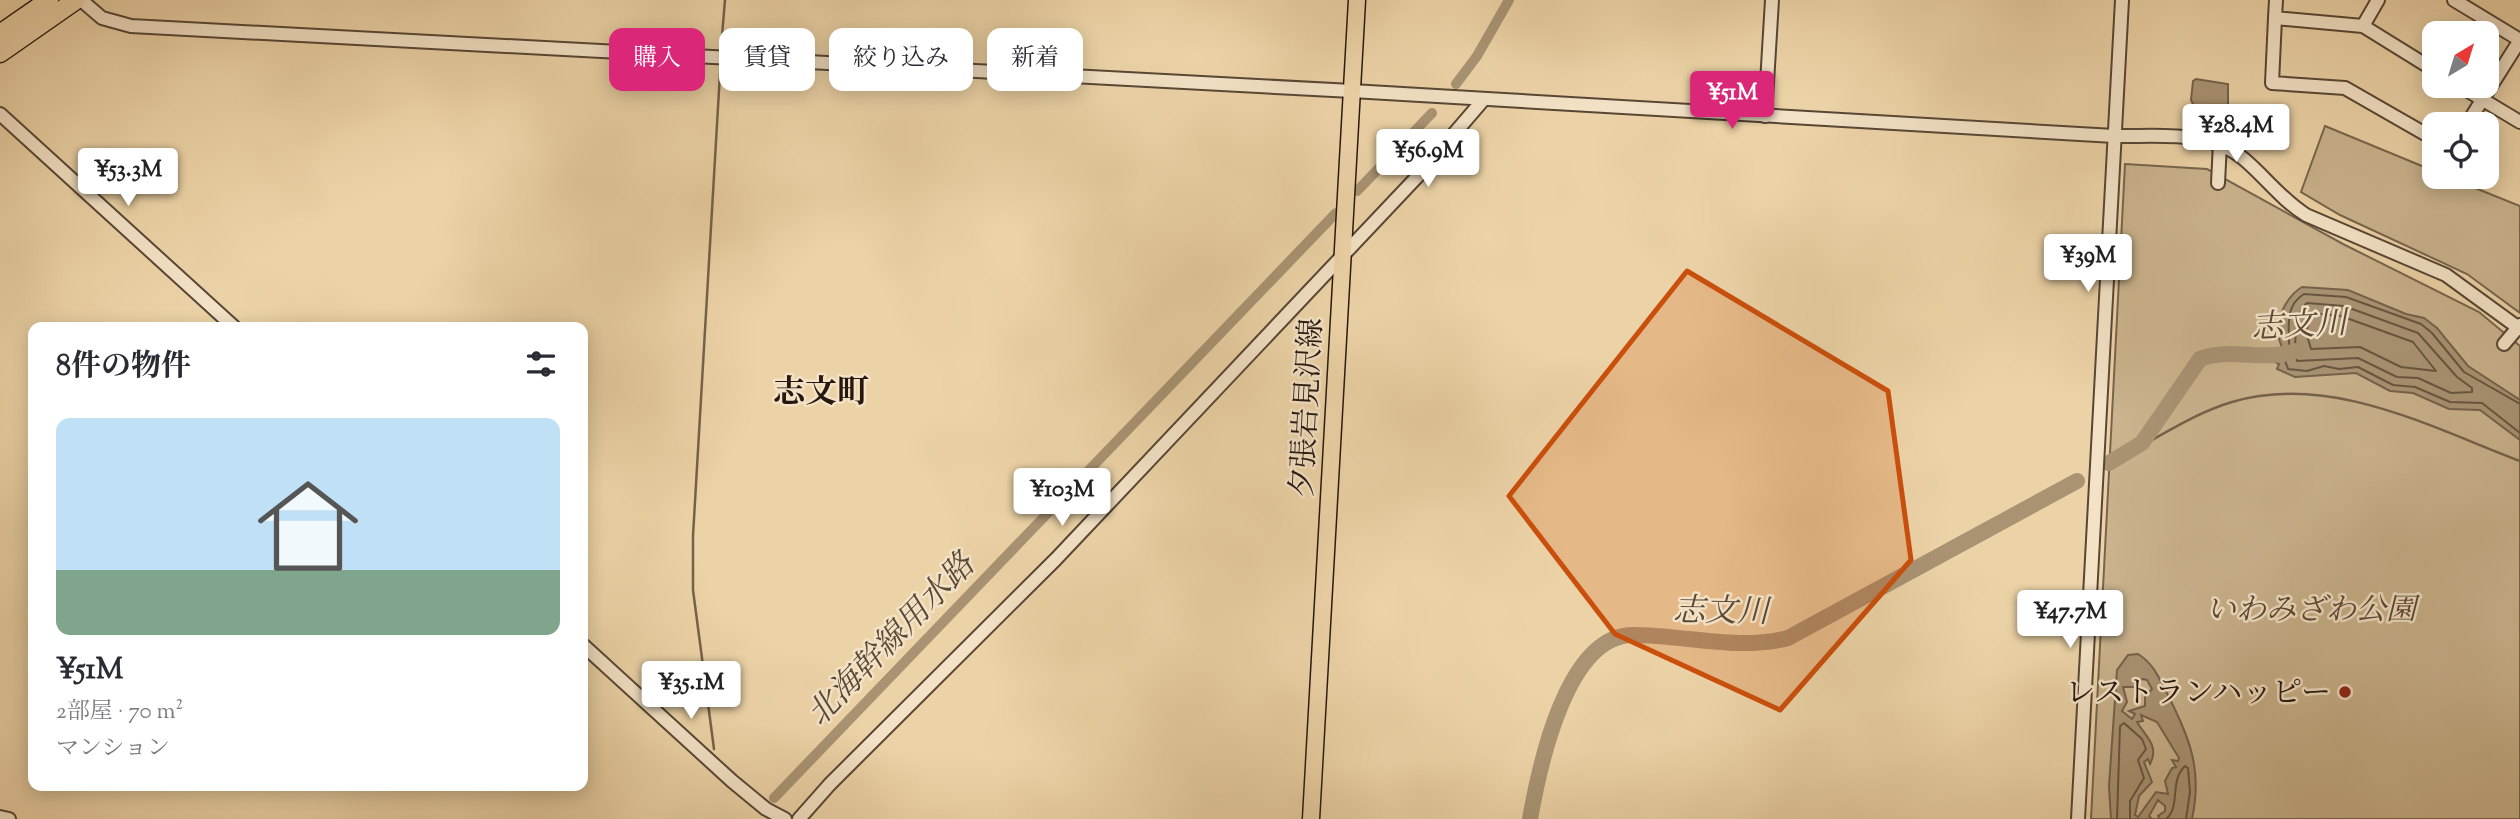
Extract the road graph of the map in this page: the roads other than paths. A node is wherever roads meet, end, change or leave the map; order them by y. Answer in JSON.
{"nodes":[{"id":1,"x":49,"y":0,"type":"edge"},
{"id":2,"x":78,"y":0,"type":"edge"},
{"id":3,"x":1357,"y":0,"type":"edge"},
{"id":4,"x":1772,"y":0,"type":"edge"},
{"id":5,"x":2122,"y":0,"type":"edge"},
{"id":6,"x":2276,"y":0,"type":"edge"},
{"id":7,"x":2378,"y":0,"type":"edge"},
{"id":8,"x":2454,"y":0,"type":"edge"},
{"id":9,"x":2275,"y":18,"type":"junction"},
{"id":10,"x":2363,"y":26,"type":"junction"},
{"id":11,"x":0,"y":34,"type":"edge"},
{"id":12,"x":0,"y":53,"type":"edge"},
{"id":13,"x":2422,"y":63,"type":"edge"},
{"id":14,"x":1352,"y":91,"type":"junction"},
{"id":15,"x":2481,"y":98,"type":"edge"},
{"id":16,"x":1484,"y":99,"type":"junction"},
{"id":17,"x":2484,"y":100,"type":"junction"},
{"id":18,"x":2476,"y":112,"type":"edge"},
{"id":19,"x":0,"y":114,"type":"edge"},
{"id":20,"x":1765,"y":116,"type":"junction"},
{"id":21,"x":2520,"y":122,"type":"edge"},
{"id":22,"x":2422,"y":132,"type":"edge"},
{"id":23,"x":2114,"y":136,"type":"junction"},
{"id":24,"x":2220,"y":143,"type":"junction"},
{"id":25,"x":2218,"y":183,"type":"dead end"},
{"id":26,"x":1343,"y":253,"type":"junction"},
{"id":27,"x":229,"y":322,"type":"edge"},
{"id":28,"x":2519,"y":326,"type":"edge"},
{"id":29,"x":2504,"y":344,"type":"dead end"},
{"id":30,"x":588,"y":650,"type":"edge"},
{"id":31,"x":0,"y":817,"type":"edge"},
{"id":32,"x":9,"y":819,"type":"edge"},
{"id":33,"x":785,"y":819,"type":"edge"},
{"id":34,"x":799,"y":819,"type":"edge"},
{"id":35,"x":1311,"y":819,"type":"edge"},
{"id":36,"x":2078,"y":819,"type":"edge"}],
"edges":[{"from":1,"to":11,"type":"highway"},
{"from":2,"to":12,"type":"highway"},
{"from":2,"to":14,"type":"street"},
{"from":3,"to":14,"type":"main road","name":"夕張岩見沢線"},
{"from":4,"to":20,"type":"street"},
{"from":5,"to":23,"type":"street"},
{"from":6,"to":9,"type":"street"},
{"from":7,"to":10,"type":"street"},
{"from":8,"to":17,"type":"street"},
{"from":9,"to":10,"type":"street"},
{"from":9,"to":22,"type":"street"},
{"from":10,"to":13,"type":"street"},
{"from":14,"to":16,"type":"street"},
{"from":14,"to":26,"type":"main road","name":"夕張岩見沢線"},
{"from":15,"to":17,"type":"street"},
{"from":16,"to":20,"type":"street"},
{"from":16,"to":26,"type":"street"},
{"from":17,"to":18,"type":"street"},
{"from":17,"to":21,"type":"street"},
{"from":19,"to":27,"type":"street"},
{"from":20,"to":23,"type":"street"},
{"from":23,"to":24,"type":"street"},
{"from":23,"to":36,"type":"street"},
{"from":24,"to":25,"type":"street"},
{"from":24,"to":28,"type":"street"},
{"from":26,"to":34,"type":"street"},
{"from":26,"to":35,"type":"main road","name":"夕張岩見沢線"},
{"from":28,"to":29,"type":"street"},
{"from":30,"to":33,"type":"street"},
{"from":31,"to":32,"type":"street"}]}
